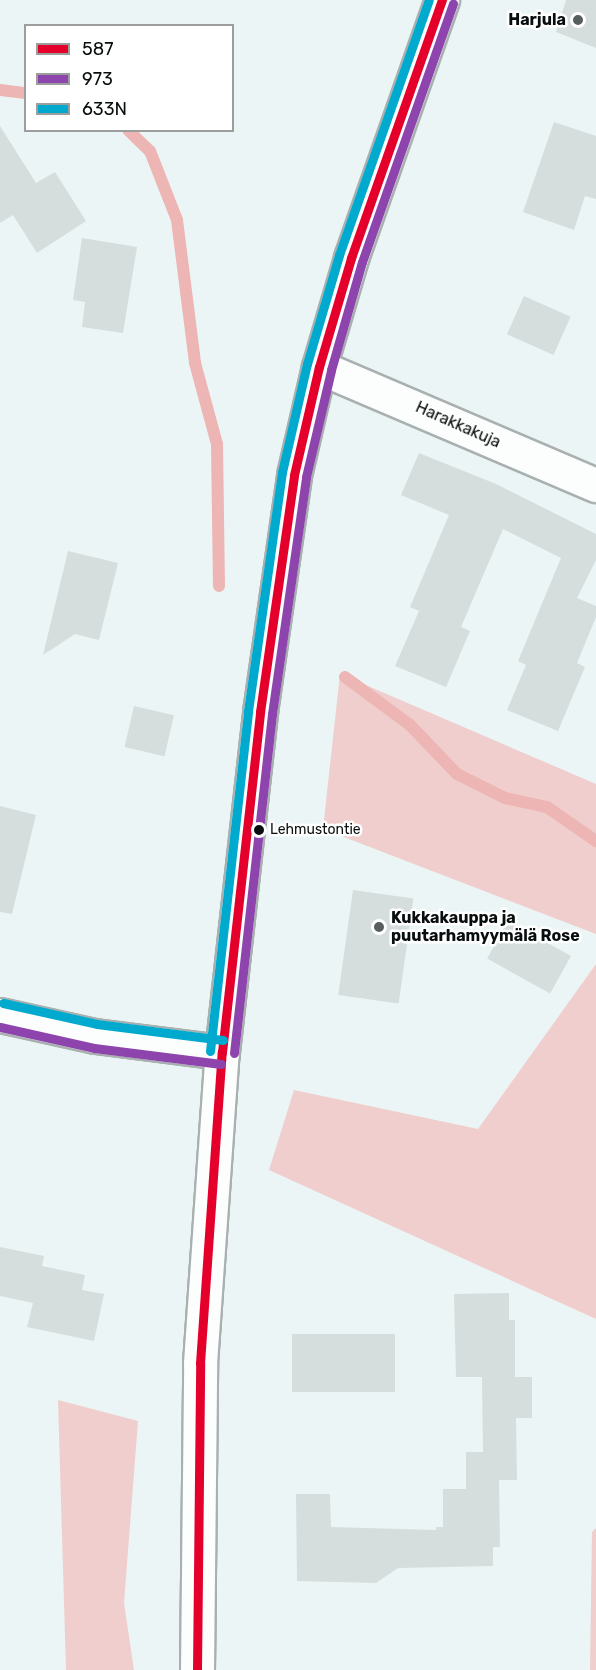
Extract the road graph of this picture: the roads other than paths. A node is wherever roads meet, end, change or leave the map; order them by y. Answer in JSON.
{"nodes":[{"id":1,"x":442,"y":0,"type":"edge"},
{"id":2,"x":319,"y":367,"type":"junction"},
{"id":3,"x":596,"y":485,"type":"edge"},
{"id":4,"x":0,"y":1016,"type":"edge"},
{"id":5,"x":222,"y":1052,"type":"junction"},
{"id":6,"x":197,"y":1670,"type":"edge"}],
"edges":[{"from":1,"to":2,"type":"main road"},
{"from":2,"to":3,"type":"main road","name":"Harakkakuja"},
{"from":2,"to":5,"type":"main road"},
{"from":4,"to":5,"type":"main road"},
{"from":5,"to":6,"type":"main road"}]}
